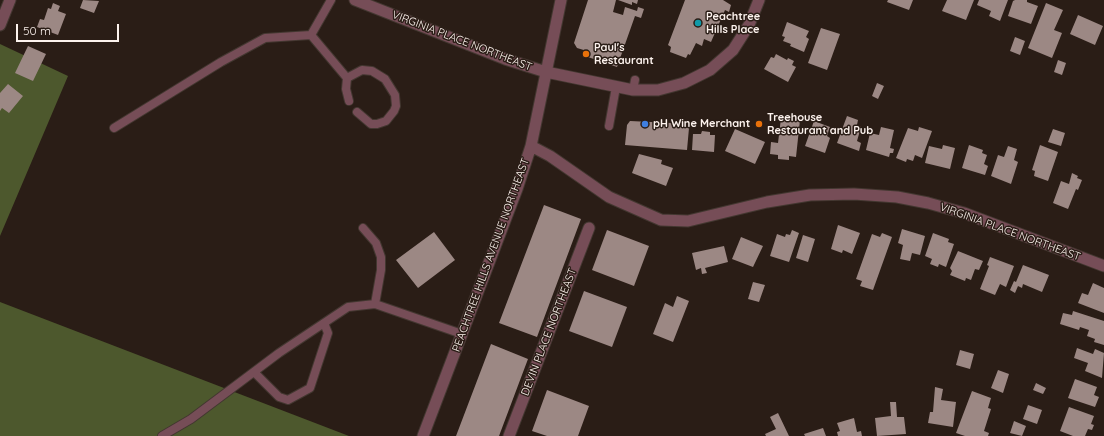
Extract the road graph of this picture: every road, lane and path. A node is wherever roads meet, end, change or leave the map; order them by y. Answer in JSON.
{"nodes":[{"id":1,"x":10,"y":0,"type":"edge"},
{"id":2,"x":331,"y":0,"type":"edge"},
{"id":3,"x":355,"y":0,"type":"edge"},
{"id":4,"x":561,"y":0,"type":"edge"},
{"id":5,"x":759,"y":0,"type":"edge"},
{"id":6,"x":0,"y":26,"type":"edge"},
{"id":7,"x":311,"y":35,"type":"junction"},
{"id":8,"x":546,"y":72,"type":"junction"},
{"id":9,"x":347,"y":78,"type":"junction"},
{"id":10,"x":616,"y":87,"type":"junction"},
{"id":11,"x":349,"y":101,"type":"dead end"},
{"id":12,"x":357,"y":112,"type":"dead end"},
{"id":13,"x":610,"y":126,"type":"dead end"},
{"id":14,"x":114,"y":128,"type":"dead end"},
{"id":15,"x":531,"y":146,"type":"junction"},
{"id":16,"x":363,"y":228,"type":"dead end"},
{"id":17,"x":589,"y":228,"type":"dead end"},
{"id":18,"x":1104,"y":266,"type":"edge"},
{"id":19,"x":375,"y":304,"type":"junction"},
{"id":20,"x":324,"y":323,"type":"junction"},
{"id":21,"x":462,"y":334,"type":"junction"},
{"id":22,"x":255,"y":373,"type":"junction"},
{"id":23,"x":162,"y":436,"type":"edge"},
{"id":24,"x":423,"y":436,"type":"edge"},
{"id":25,"x":509,"y":436,"type":"edge"}],
"edges":[{"from":1,"to":6,"type":"street"},
{"from":2,"to":7,"type":"lane"},
{"from":3,"to":8,"type":"street","name":"VIRGINIA PLACE NORTHEAST"},
{"from":4,"to":8,"type":"street","name":"PEACHTREE HILLS AVENUE NORTHEAST"},
{"from":5,"to":10,"type":"street","name":"VIRGINIA PLACE NORTHEAST"},
{"from":7,"to":9,"type":"lane"},
{"from":7,"to":14,"type":"lane"},
{"from":8,"to":10,"type":"street","name":"VIRGINIA PLACE NORTHEAST"},
{"from":8,"to":15,"type":"street","name":"PEACHTREE HILLS AVENUE NORTHEAST"},
{"from":9,"to":11,"type":"lane"},
{"from":9,"to":12,"type":"lane"},
{"from":10,"to":13,"type":"lane"},
{"from":15,"to":18,"type":"street","name":"VIRGINIA PLACE NORTHEAST"},
{"from":15,"to":21,"type":"street","name":"PEACHTREE HILLS AVENUE NORTHEAST"},
{"from":16,"to":19,"type":"lane"},
{"from":17,"to":25,"type":"street","name":"DEVIN PLACE NORTHEAST"},
{"from":19,"to":20,"type":"lane"},
{"from":19,"to":21,"type":"lane"},
{"from":20,"to":22,"type":"lane"},
{"from":20,"to":22,"type":"lane"},
{"from":21,"to":24,"type":"street","name":"PEACHTREE HILLS AVENUE NORTHEAST"},
{"from":22,"to":23,"type":"lane"}]}
